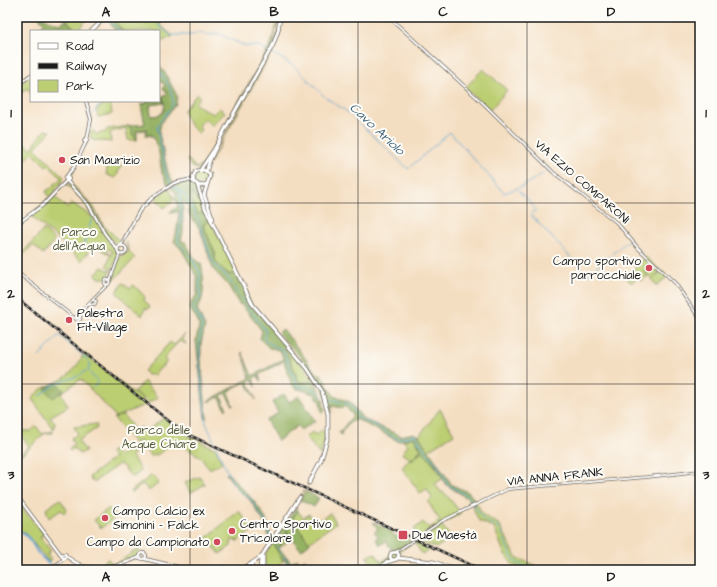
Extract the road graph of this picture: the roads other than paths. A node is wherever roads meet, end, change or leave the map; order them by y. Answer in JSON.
{"nodes":[{"id":1,"x":280,"y":17,"type":"edge"},
{"id":2,"x":389,"y":17,"type":"edge"},
{"id":3,"x":105,"y":18,"type":"edge"},
{"id":4,"x":92,"y":30,"type":"edge"},
{"id":5,"x":30,"y":76,"type":"edge"},
{"id":6,"x":17,"y":84,"type":"edge"},
{"id":7,"x":86,"y":102,"type":"edge"},
{"id":8,"x":219,"y":142,"type":"junction"},
{"id":9,"x":201,"y":169,"type":"junction"},
{"id":10,"x":207,"y":171,"type":"junction"},
{"id":11,"x":193,"y":176,"type":"junction"},
{"id":12,"x":67,"y":179,"type":"junction"},
{"id":13,"x":188,"y":180,"type":"junction"},
{"id":14,"x":196,"y":183,"type":"junction"},
{"id":15,"x":207,"y":184,"type":"junction"},
{"id":16,"x":17,"y":224,"type":"edge"},
{"id":17,"x":218,"y":232,"type":"junction"},
{"id":18,"x":126,"y":238,"type":"junction"},
{"id":19,"x":113,"y":243,"type":"junction"},
{"id":20,"x":121,"y":245,"type":"junction"},
{"id":21,"x":126,"y":247,"type":"junction"},
{"id":22,"x":117,"y":249,"type":"junction"},
{"id":23,"x":118,"y":252,"type":"junction"},
{"id":24,"x":122,"y":254,"type":"junction"},
{"id":25,"x":118,"y":260,"type":"junction"},
{"id":26,"x":17,"y":272,"type":"edge"},
{"id":27,"x":97,"y":296,"type":"junction"},
{"id":28,"x":92,"y":301,"type":"junction"},
{"id":29,"x":96,"y":301,"type":"junction"},
{"id":30,"x":700,"y":319,"type":"edge"},
{"id":31,"x":700,"y":471,"type":"edge"},
{"id":32,"x":309,"y":483,"type":"tunnel mouth"},
{"id":33,"x":17,"y":496,"type":"edge"},
{"id":34,"x":300,"y":497,"type":"tunnel mouth"},
{"id":35,"x":270,"y":544,"type":"junction"},
{"id":36,"x":397,"y":554,"type":"junction"},
{"id":37,"x":390,"y":556,"type":"junction"},
{"id":38,"x":64,"y":557,"type":"junction"},
{"id":39,"x":140,"y":557,"type":"junction"},
{"id":40,"x":145,"y":557,"type":"junction"},
{"id":41,"x":261,"y":557,"type":"junction"},
{"id":42,"x":392,"y":560,"type":"junction"},
{"id":43,"x":254,"y":562,"type":"junction"},
{"id":44,"x":387,"y":562,"type":"junction"},
{"id":45,"x":245,"y":566,"type":"junction"},
{"id":46,"x":260,"y":568,"type":"edge"},
{"id":47,"x":251,"y":569,"type":"edge"},
{"id":48,"x":38,"y":570,"type":"edge"},
{"id":49,"x":191,"y":570,"type":"edge"},
{"id":50,"x":239,"y":570,"type":"edge"},
{"id":51,"x":378,"y":570,"type":"edge"},
{"id":52,"x":456,"y":570,"type":"edge"}],
"edges":[{"from":1,"to":8,"type":"main road"},
{"from":2,"to":30,"type":"street","name":"VIA EZIO COMPARONI"},
{"from":3,"to":4,"type":"main road"},
{"from":5,"to":6,"type":"main road"},
{"from":7,"to":12,"type":"main road"},
{"from":8,"to":9,"type":"main road"},
{"from":8,"to":10,"type":"main road"},
{"from":9,"to":10,"type":"main road"},
{"from":9,"to":11,"type":"main road"},
{"from":10,"to":15,"type":"main road"},
{"from":11,"to":13,"type":"main road"},
{"from":11,"to":14,"type":"main road"},
{"from":12,"to":16,"type":"main road"},
{"from":12,"to":19,"type":"main road"},
{"from":13,"to":14,"type":"main road"},
{"from":13,"to":18,"type":"main road"},
{"from":14,"to":15,"type":"main road"},
{"from":14,"to":17,"type":"main road"},
{"from":15,"to":17,"type":"main road"},
{"from":17,"to":32,"type":"main road"},
{"from":18,"to":20,"type":"main road"},
{"from":18,"to":21,"type":"main road"},
{"from":19,"to":20,"type":"main road"},
{"from":19,"to":22,"type":"main road"},
{"from":20,"to":21,"type":"main road"},
{"from":20,"to":22,"type":"main road"},
{"from":21,"to":24,"type":"main road"},
{"from":22,"to":23,"type":"main road"},
{"from":23,"to":24,"type":"main road"},
{"from":23,"to":25,"type":"street"},
{"from":24,"to":25,"type":"street"},
{"from":25,"to":27,"type":"street"},
{"from":26,"to":28,"type":"street"},
{"from":27,"to":28,"type":"street"},
{"from":27,"to":29,"type":"street"},
{"from":28,"to":29,"type":"street"},
{"from":28,"to":29,"type":"street"},
{"from":31,"to":36,"type":"street","name":"VIA ANNA FRANK"},
{"from":33,"to":38,"type":"main road"},
{"from":34,"to":35,"type":"main road"},
{"from":35,"to":41,"type":"main road"},
{"from":35,"to":46,"type":"main road"},
{"from":36,"to":37,"type":"main road"},
{"from":36,"to":42,"type":"main road"},
{"from":36,"to":52,"type":"main road"},
{"from":37,"to":42,"type":"main road"},
{"from":37,"to":44,"type":"main road"},
{"from":38,"to":39,"type":"main road"},
{"from":38,"to":48,"type":"street"},
{"from":39,"to":40,"type":"main road"},
{"from":39,"to":40,"type":"main road"},
{"from":40,"to":49,"type":"main road"},
{"from":41,"to":43,"type":"main road"},
{"from":41,"to":46,"type":"main road"},
{"from":42,"to":44,"type":"main road"},
{"from":43,"to":45,"type":"main road"},
{"from":43,"to":46,"type":"main road"},
{"from":43,"to":47,"type":"main road"},
{"from":44,"to":51,"type":"main road"},
{"from":45,"to":47,"type":"main road"},
{"from":45,"to":50,"type":"main road"}]}
